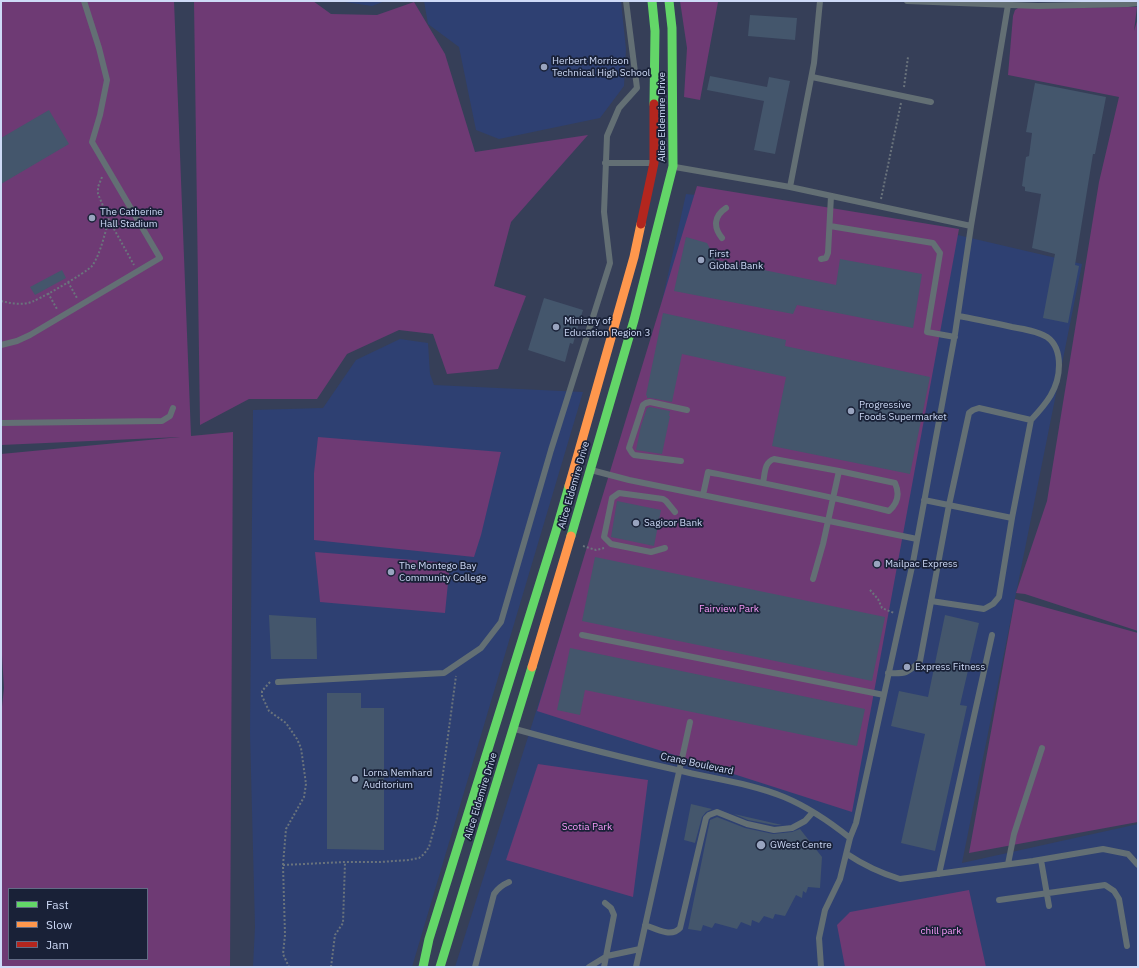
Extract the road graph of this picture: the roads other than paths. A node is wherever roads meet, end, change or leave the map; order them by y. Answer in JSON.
{"nodes":[{"id":1,"x":84,"y":1,"type":"edge"},
{"id":2,"x":626,"y":1,"type":"edge"},
{"id":3,"x":652,"y":1,"type":"edge"},
{"id":4,"x":669,"y":1,"type":"edge"},
{"id":5,"x":820,"y":1,"type":"edge"},
{"id":6,"x":907,"y":1,"type":"edge"},
{"id":7,"x":1138,"y":2,"type":"edge"},
{"id":8,"x":1008,"y":5,"type":"junction"},
{"id":9,"x":812,"y":77,"type":"junction"},
{"id":10,"x":931,"y":102,"type":"dead end"},
{"id":11,"x":605,"y":163,"type":"junction"},
{"id":12,"x":664,"y":165,"type":"junction"},
{"id":13,"x":790,"y":187,"type":"junction"},
{"id":14,"x":831,"y":196,"type":"junction"},
{"id":15,"x":726,"y":208,"type":"dead end"},
{"id":16,"x":830,"y":226,"type":"junction"},
{"id":17,"x":971,"y":226,"type":"junction"},
{"id":18,"x":722,"y":238,"type":"dead end"},
{"id":19,"x":821,"y":259,"type":"dead end"},
{"id":20,"x":958,"y":316,"type":"junction"},
{"id":21,"x":955,"y":337,"type":"junction"},
{"id":22,"x":1,"y":344,"type":"edge"},
{"id":23,"x":173,"y":408,"type":"dead end"},
{"id":24,"x":686,"y":410,"type":"dead end"},
{"id":25,"x":1031,"y":420,"type":"junction"},
{"id":26,"x":1,"y":423,"type":"edge"},
{"id":27,"x":681,"y":461,"type":"dead end"},
{"id":28,"x":590,"y":470,"type":"junction"},
{"id":29,"x":839,"y":471,"type":"junction"},
{"id":30,"x":763,"y":483,"type":"junction"},
{"id":31,"x":703,"y":495,"type":"junction"},
{"id":32,"x":833,"y":497,"type":"junction"},
{"id":33,"x":924,"y":500,"type":"junction"},
{"id":34,"x":949,"y":505,"type":"junction"},
{"id":35,"x":675,"y":512,"type":"dead end"},
{"id":36,"x":1012,"y":518,"type":"junction"},
{"id":37,"x":827,"y":521,"type":"junction"},
{"id":38,"x":917,"y":539,"type":"junction"},
{"id":39,"x":666,"y":548,"type":"dead end"},
{"id":40,"x":814,"y":579,"type":"dead end"},
{"id":41,"x":931,"y":602,"type":"junction"},
{"id":42,"x":582,"y":635,"type":"dead end"},
{"id":43,"x":992,"y":635,"type":"dead end"},
{"id":44,"x":888,"y":673,"type":"junction"},
{"id":45,"x":278,"y":682,"type":"road end"},
{"id":46,"x":884,"y":695,"type":"junction"},
{"id":47,"x":690,"y":722,"type":"dead end"},
{"id":48,"x":514,"y":728,"type":"junction"},
{"id":49,"x":1042,"y":748,"type":"dead end"},
{"id":50,"x":679,"y":771,"type":"junction"},
{"id":51,"x":813,"y":812,"type":"junction"},
{"id":52,"x":850,"y":838,"type":"junction"},
{"id":53,"x":847,"y":854,"type":"junction"},
{"id":54,"x":1041,"y":860,"type":"junction"},
{"id":55,"x":1008,"y":864,"type":"junction"},
{"id":56,"x":1138,"y":865,"type":"edge"},
{"id":57,"x":939,"y":874,"type":"junction"},
{"id":58,"x":509,"y":882,"type":"dead end"},
{"id":59,"x":1047,"y":894,"type":"junction"},
{"id":60,"x":999,"y":900,"type":"dead end"},
{"id":61,"x":605,"y":903,"type":"dead end"},
{"id":62,"x":1049,"y":906,"type":"dead end"},
{"id":63,"x":645,"y":925,"type":"junction"},
{"id":64,"x":1128,"y":946,"type":"dead end"},
{"id":65,"x":640,"y":949,"type":"junction"},
{"id":66,"x":606,"y":956,"type":"junction"},
{"id":67,"x":423,"y":967,"type":"edge"},
{"id":68,"x":440,"y":967,"type":"edge"},
{"id":69,"x":475,"y":967,"type":"edge"},
{"id":70,"x":589,"y":967,"type":"edge"},
{"id":71,"x":604,"y":967,"type":"edge"},
{"id":72,"x":636,"y":967,"type":"edge"},
{"id":73,"x":821,"y":967,"type":"edge"}],
"edges":[{"from":1,"to":22,"type":"lane"},
{"from":2,"to":11,"type":"lane"},
{"from":3,"to":12,"type":"main road","name":"Alice Eldemire Drive"},
{"from":4,"to":12,"type":"main road","name":"Alice Eldemire Drive"},
{"from":5,"to":9,"type":"lane"},
{"from":6,"to":8,"type":"lane"},
{"from":7,"to":8,"type":"lane"},
{"from":8,"to":17,"type":"lane"},
{"from":9,"to":10,"type":"lane"},
{"from":9,"to":13,"type":"lane"},
{"from":11,"to":12,"type":"lane"},
{"from":11,"to":45,"type":"lane"},
{"from":12,"to":13,"type":"lane"},
{"from":12,"to":28,"type":"main road","name":"Alice Eldemire Drive"},
{"from":12,"to":67,"type":"main road","name":"Alice Eldemire Drive"},
{"from":13,"to":14,"type":"lane"},
{"from":14,"to":16,"type":"lane"},
{"from":14,"to":17,"type":"lane"},
{"from":15,"to":18,"type":"lane"},
{"from":16,"to":19,"type":"lane"},
{"from":16,"to":21,"type":"lane"},
{"from":17,"to":20,"type":"lane"},
{"from":20,"to":21,"type":"lane"},
{"from":20,"to":25,"type":"lane"},
{"from":21,"to":33,"type":"lane"},
{"from":23,"to":26,"type":"lane"},
{"from":24,"to":27,"type":"lane"},
{"from":25,"to":34,"type":"lane"},
{"from":25,"to":36,"type":"lane"},
{"from":28,"to":31,"type":"lane"},
{"from":28,"to":48,"type":"main road","name":"Alice Eldemire Drive"},
{"from":29,"to":30,"type":"lane"},
{"from":29,"to":32,"type":"lane"},
{"from":29,"to":32,"type":"lane"},
{"from":30,"to":31,"type":"lane"},
{"from":30,"to":32,"type":"lane"},
{"from":31,"to":37,"type":"lane"},
{"from":32,"to":37,"type":"lane"},
{"from":33,"to":34,"type":"lane"},
{"from":33,"to":38,"type":"lane"},
{"from":34,"to":36,"type":"lane"},
{"from":34,"to":41,"type":"lane"},
{"from":35,"to":39,"type":"lane"},
{"from":36,"to":41,"type":"lane"},
{"from":37,"to":38,"type":"lane"},
{"from":37,"to":40,"type":"lane"},
{"from":38,"to":44,"type":"lane"},
{"from":41,"to":44,"type":"lane"},
{"from":42,"to":46,"type":"lane"},
{"from":43,"to":57,"type":"lane"},
{"from":44,"to":46,"type":"lane"},
{"from":46,"to":52,"type":"lane"},
{"from":47,"to":50,"type":"lane"},
{"from":48,"to":50,"type":"lane","name":"Crane Boulevard"},
{"from":48,"to":68,"type":"main road","name":"Alice Eldemire Drive"},
{"from":49,"to":55,"type":"lane"},
{"from":50,"to":51,"type":"lane","name":"Crane Boulevard"},
{"from":50,"to":63,"type":"lane"},
{"from":51,"to":52,"type":"lane","name":"Crane Boulevard"},
{"from":51,"to":63,"type":"lane"},
{"from":52,"to":53,"type":"lane"},
{"from":53,"to":57,"type":"lane"},
{"from":53,"to":73,"type":"lane"},
{"from":54,"to":55,"type":"lane"},
{"from":54,"to":56,"type":"lane"},
{"from":54,"to":59,"type":"lane"},
{"from":55,"to":57,"type":"lane"},
{"from":58,"to":69,"type":"lane"},
{"from":59,"to":60,"type":"lane"},
{"from":59,"to":62,"type":"lane"},
{"from":59,"to":64,"type":"lane"},
{"from":61,"to":66,"type":"lane"},
{"from":63,"to":65,"type":"lane"},
{"from":65,"to":66,"type":"lane"},
{"from":65,"to":72,"type":"lane"},
{"from":66,"to":70,"type":"lane"},
{"from":66,"to":71,"type":"lane"}]}
